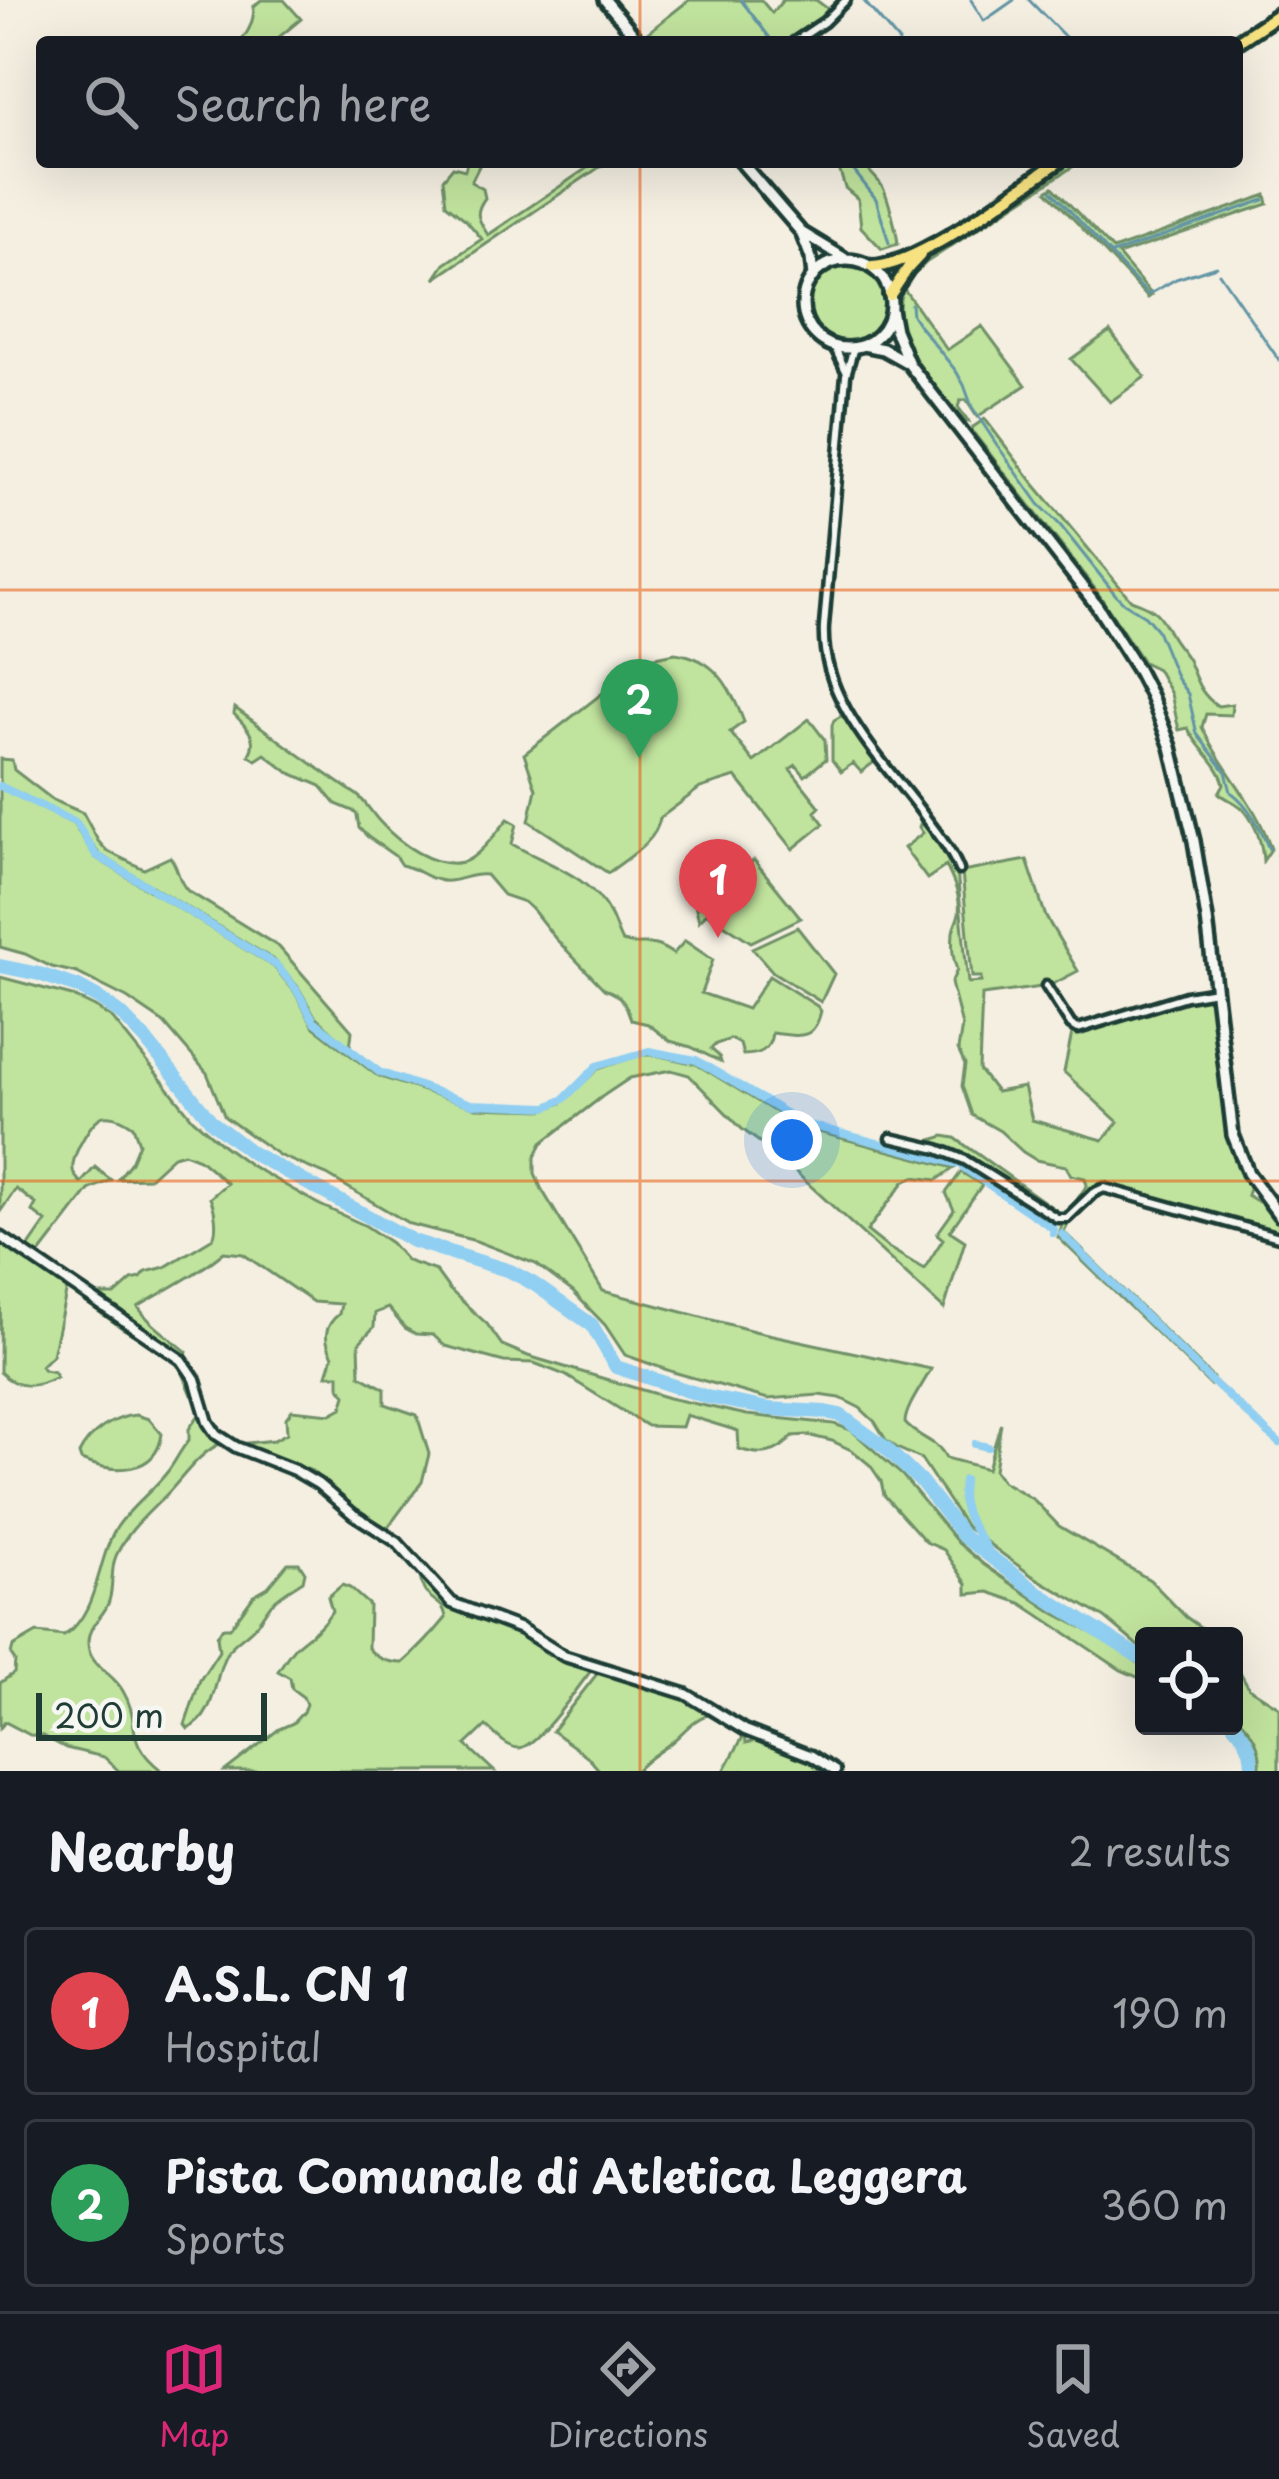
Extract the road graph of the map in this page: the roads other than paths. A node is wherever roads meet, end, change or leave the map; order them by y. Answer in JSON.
{"nodes":[{"id":1,"x":605,"y":0,"type":"edge"},
{"id":2,"x":846,"y":0,"type":"edge"},
{"id":3,"x":1279,"y":14,"type":"edge"},
{"id":4,"x":635,"y":36,"type":"edge"},
{"id":5,"x":803,"y":36,"type":"edge"},
{"id":6,"x":1243,"y":38,"type":"edge"},
{"id":7,"x":746,"y":168,"type":"edge"},
{"id":8,"x":1049,"y":168,"type":"edge"},
{"id":9,"x":801,"y":232,"type":"junction"},
{"id":10,"x":925,"y":250,"type":"junction"},
{"id":11,"x":849,"y":260,"type":"junction"},
{"id":12,"x":872,"y":267,"type":"junction"},
{"id":13,"x":813,"y":277,"type":"junction"},
{"id":14,"x":890,"y":295,"type":"junction"},
{"id":15,"x":891,"y":309,"type":"junction"},
{"id":16,"x":834,"y":346,"type":"junction"},
{"id":17,"x":859,"y":346,"type":"junction"},
{"id":18,"x":909,"y":364,"type":"junction"},
{"id":19,"x":846,"y":375,"type":"junction"},
{"id":20,"x":958,"y":870,"type":"dead end"},
{"id":21,"x":1046,"y":986,"type":"dead end"},
{"id":22,"x":1216,"y":991,"type":"junction"},
{"id":23,"x":891,"y":1138,"type":"dead end"},
{"id":24,"x":1279,"y":1215,"type":"edge"},
{"id":25,"x":0,"y":1236,"type":"edge"},
{"id":26,"x":1279,"y":1237,"type":"edge"},
{"id":27,"x":836,"y":1771,"type":"edge"}],
"edges":[{"from":1,"to":4,"type":"main road"},
{"from":2,"to":5,"type":"street"},
{"from":3,"to":6,"type":"highway"},
{"from":7,"to":9,"type":"main road"},
{"from":8,"to":10,"type":"highway"},
{"from":9,"to":11,"type":"main road"},
{"from":9,"to":13,"type":"main road"},
{"from":10,"to":12,"type":"highway"},
{"from":10,"to":14,"type":"highway"},
{"from":11,"to":12,"type":"main road"},
{"from":11,"to":13,"type":"main road"},
{"from":12,"to":14,"type":"main road"},
{"from":13,"to":16,"type":"main road"},
{"from":14,"to":15,"type":"main road"},
{"from":15,"to":17,"type":"main road"},
{"from":15,"to":18,"type":"main road"},
{"from":16,"to":17,"type":"main road"},
{"from":16,"to":19,"type":"street"},
{"from":17,"to":18,"type":"main road"},
{"from":17,"to":19,"type":"street"},
{"from":18,"to":22,"type":"main road"},
{"from":19,"to":20,"type":"street"},
{"from":21,"to":22,"type":"street"},
{"from":22,"to":24,"type":"main road"},
{"from":23,"to":26,"type":"street"},
{"from":25,"to":27,"type":"street"}]}
